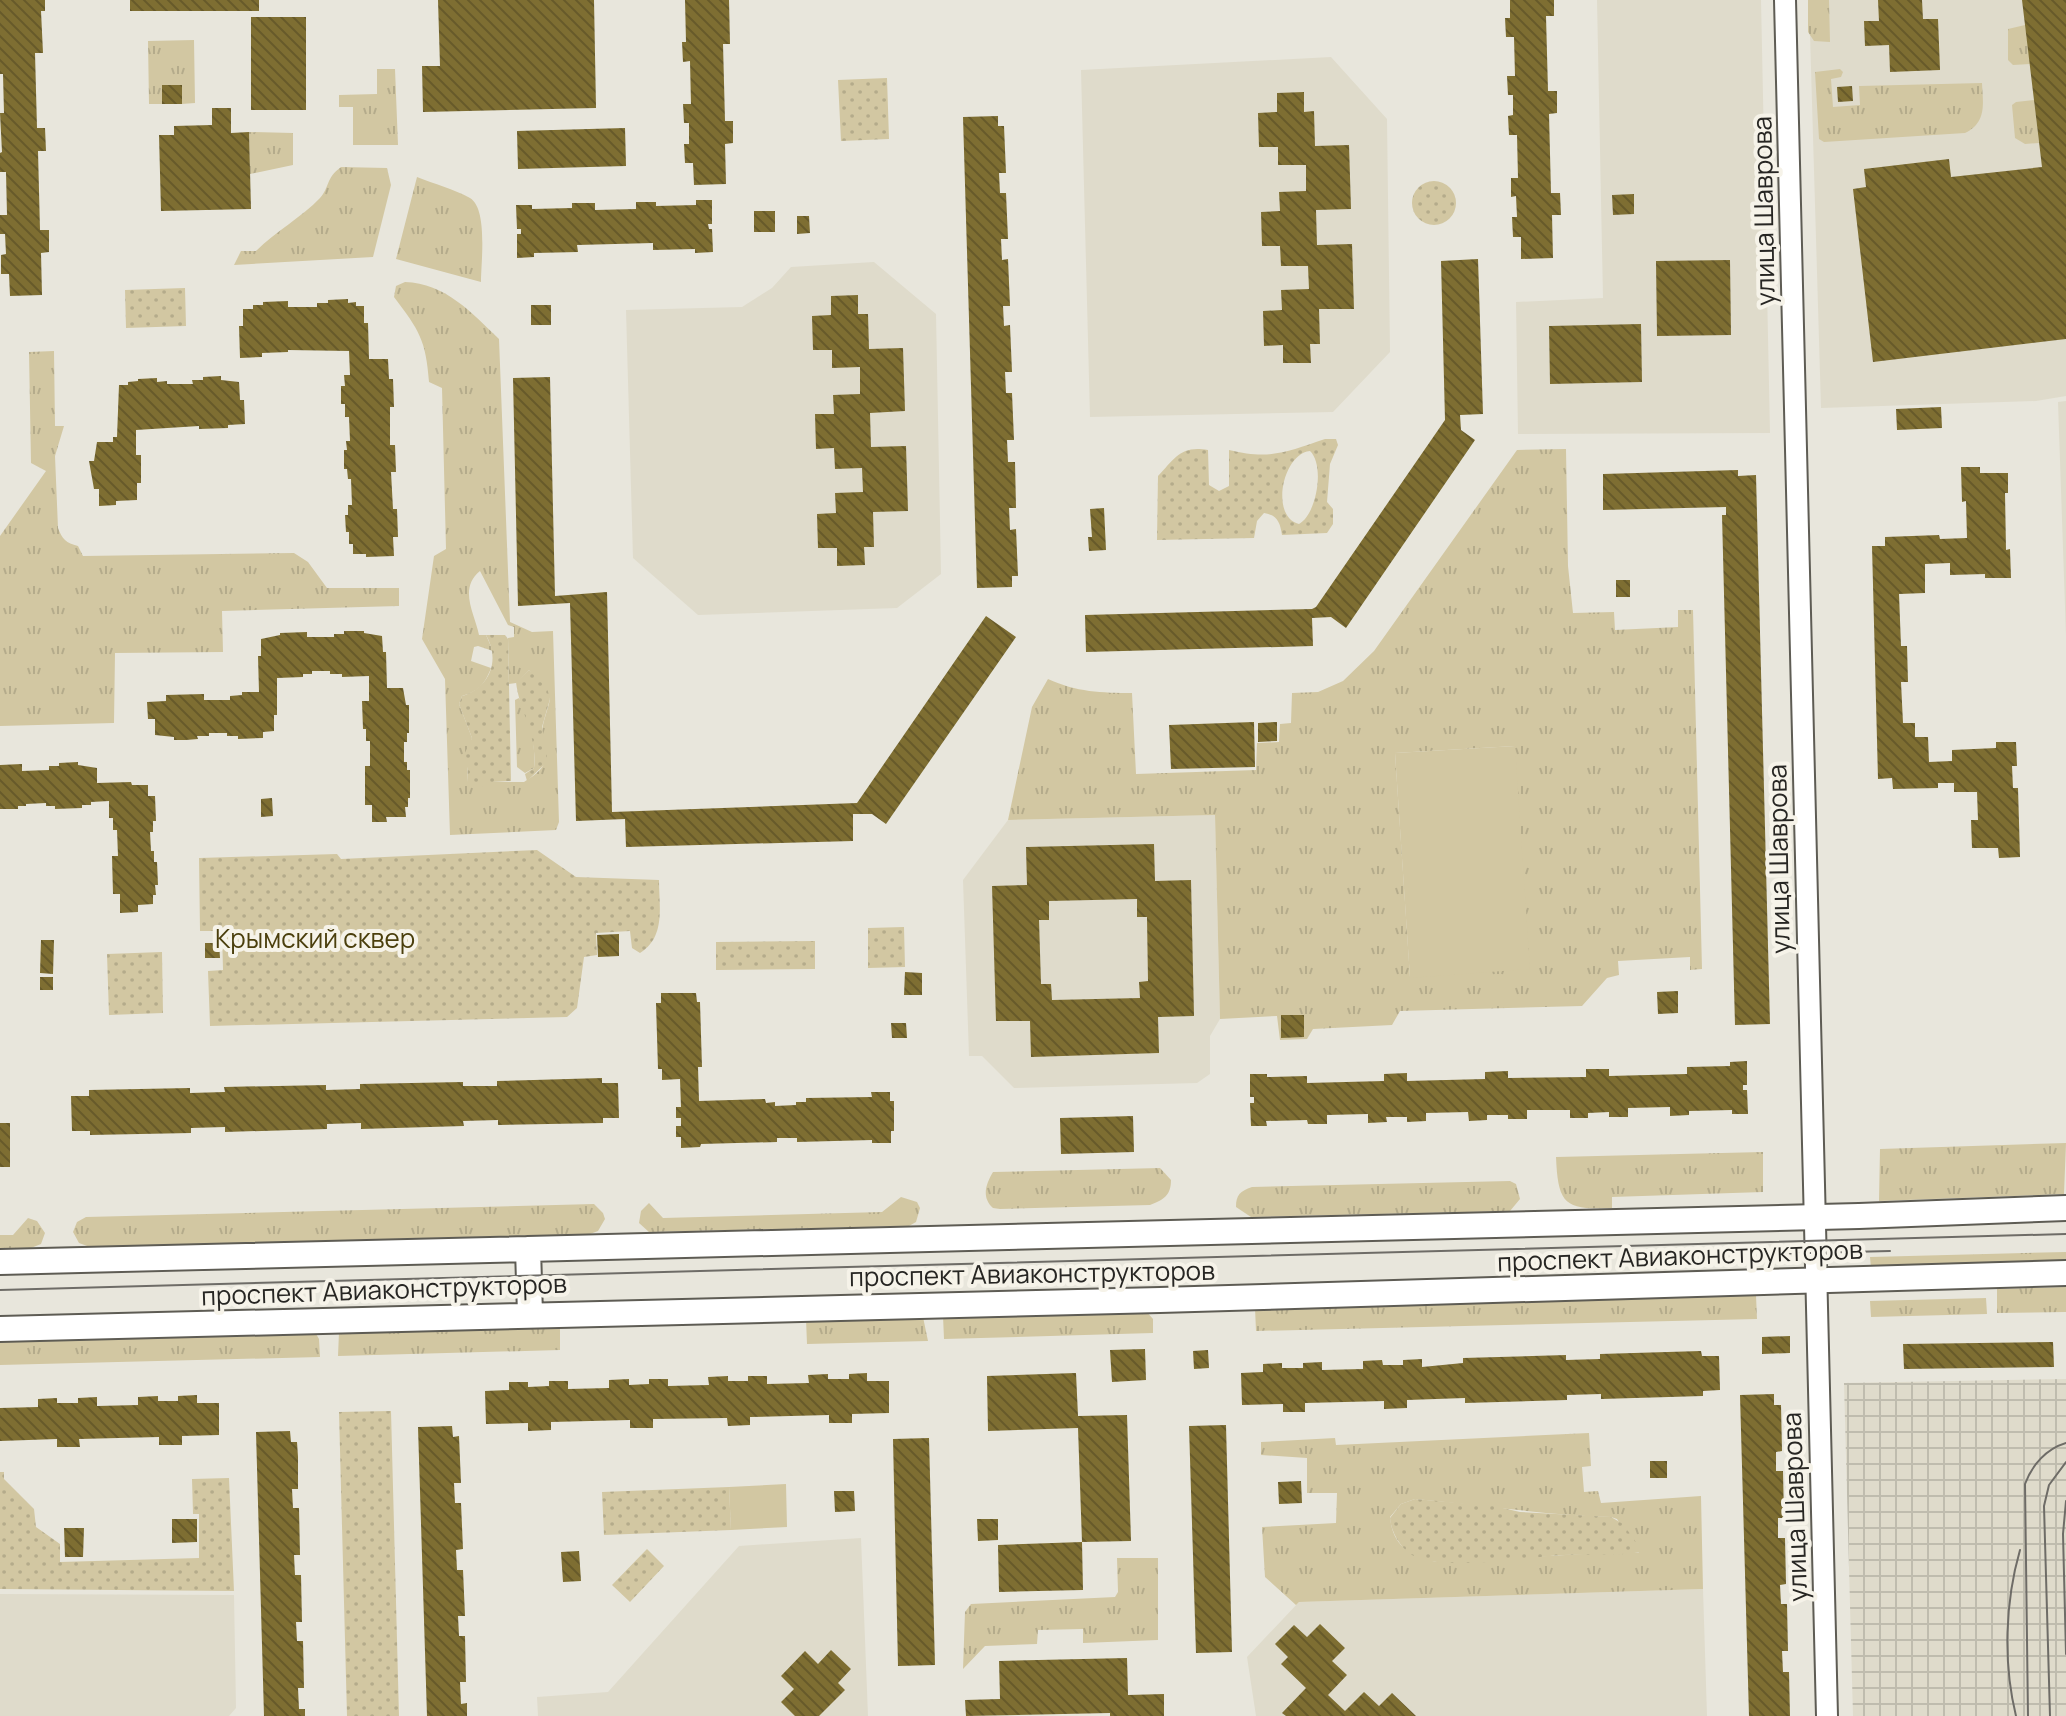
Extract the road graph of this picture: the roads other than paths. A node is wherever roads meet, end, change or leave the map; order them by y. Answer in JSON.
{"nodes":[{"id":1,"x":1785,"y":0,"type":"edge"},
{"id":2,"x":2066,"y":1208,"type":"edge"},
{"id":3,"x":1814,"y":1217,"type":"junction"},
{"id":4,"x":528,"y":1249,"type":"junction"},
{"id":5,"x":0,"y":1262,"type":"edge"},
{"id":6,"x":2066,"y":1273,"type":"edge"},
{"id":7,"x":1816,"y":1281,"type":"junction"},
{"id":8,"x":530,"y":1314,"type":"junction"},
{"id":9,"x":0,"y":1329,"type":"edge"},
{"id":10,"x":1827,"y":1716,"type":"edge"}],
"edges":[{"from":1,"to":3,"type":"street","name":"улица Шаврова"},
{"from":2,"to":3,"type":"street","name":"проспект Авиаконструкторов"},
{"from":3,"to":4,"type":"street","name":"проспект Авиаконструкторов"},
{"from":3,"to":7,"type":"street","name":"улица Шаврова"},
{"from":4,"to":5,"type":"street","name":"проспект Авиаконструкторов"},
{"from":4,"to":8,"type":"street"},
{"from":6,"to":7,"type":"street","name":"проспект Авиаконструкторов"},
{"from":7,"to":8,"type":"street","name":"проспект Авиаконструкторов"},
{"from":7,"to":10,"type":"street","name":"улица Шаврова"},
{"from":8,"to":9,"type":"street","name":"проспект Авиаконструкторов"}]}
